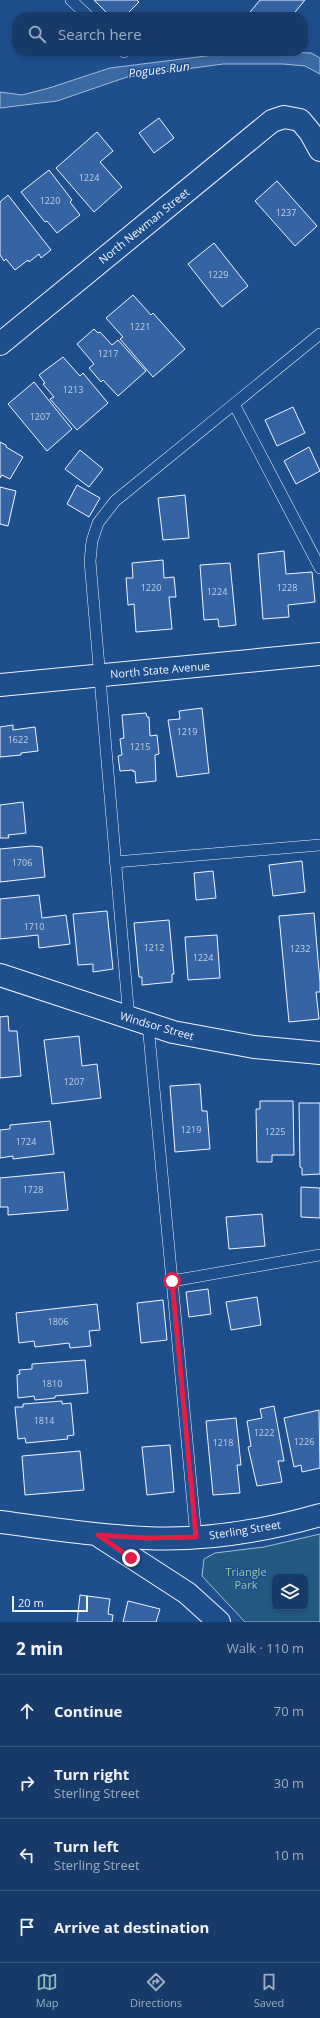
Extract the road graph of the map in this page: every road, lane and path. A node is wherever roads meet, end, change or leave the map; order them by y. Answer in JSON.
{"nodes":[{"id":1,"x":71,"y":0,"type":"edge"},
{"id":2,"x":83,"y":12,"type":"edge"},
{"id":3,"x":320,"y":150,"type":"edge"},
{"id":4,"x":320,"y":334,"type":"edge"},
{"id":5,"x":0,"y":344,"type":"edge"},
{"id":6,"x":234,"y":404,"type":"junction"},
{"id":7,"x":320,"y":568,"type":"edge"},
{"id":8,"x":320,"y":654,"type":"edge"},
{"id":9,"x":99,"y":676,"type":"junction"},
{"id":10,"x":0,"y":685,"type":"edge"},
{"id":11,"x":320,"y":845,"type":"edge"},
{"id":12,"x":115,"y":862,"type":"junction"},
{"id":13,"x":0,"y":975,"type":"edge"},
{"id":14,"x":138,"y":1022,"type":"junction"},
{"id":15,"x":320,"y":1053,"type":"edge"},
{"id":16,"x":320,"y":1255,"type":"edge"},
{"id":17,"x":172,"y":1281,"type":"junction"},
{"id":18,"x":320,"y":1515,"type":"edge"},
{"id":19,"x":0,"y":1522,"type":"edge"},
{"id":20,"x":98,"y":1535,"type":"junction"},
{"id":21,"x":196,"y":1537,"type":"junction"},
{"id":22,"x":219,"y":1622,"type":"edge"}],
"edges":[{"from":1,"to":2,"type":"lane"},
{"from":3,"to":5,"type":"street","name":"North Newman Street"},
{"from":4,"to":6,"type":"lane"},
{"from":6,"to":7,"type":"lane"},
{"from":6,"to":9,"type":"lane"},
{"from":8,"to":9,"type":"street","name":"North State Avenue"},
{"from":9,"to":10,"type":"street","name":"North State Avenue"},
{"from":9,"to":12,"type":"lane"},
{"from":11,"to":12,"type":"lane"},
{"from":12,"to":14,"type":"lane"},
{"from":13,"to":14,"type":"street","name":"Windsor Street"},
{"from":14,"to":15,"type":"street","name":"Windsor Street"},
{"from":14,"to":17,"type":"lane"},
{"from":16,"to":17,"type":"lane"},
{"from":17,"to":21,"type":"lane"},
{"from":18,"to":21,"type":"street","name":"Sterling Street"},
{"from":19,"to":20,"type":"street","name":"Sterling Street"},
{"from":20,"to":21,"type":"street","name":"Sterling Street"},
{"from":20,"to":22,"type":"street","name":"Sterling Street"}]}
